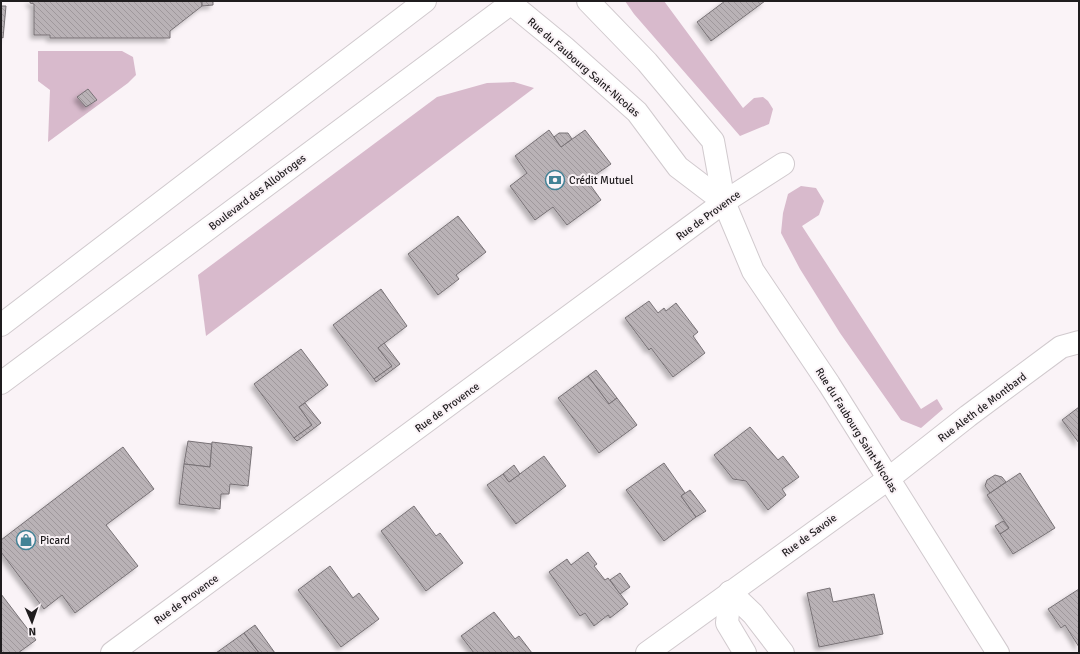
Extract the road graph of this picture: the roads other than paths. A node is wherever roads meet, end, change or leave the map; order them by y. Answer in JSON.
{"nodes":[{"id":1,"x":425,"y":1,"type":"edge"},
{"id":2,"x":588,"y":1,"type":"edge"},
{"id":3,"x":511,"y":2,"type":"edge"},
{"id":4,"x":784,"y":164,"type":"dead end"},
{"id":5,"x":724,"y":202,"type":"junction"},
{"id":6,"x":1,"y":325,"type":"edge"},
{"id":7,"x":1079,"y":342,"type":"edge"},
{"id":8,"x":1,"y":383,"type":"edge"},
{"id":9,"x":888,"y":479,"type":"junction"},
{"id":10,"x":730,"y":592,"type":"junction"},
{"id":11,"x":112,"y":653,"type":"edge"},
{"id":12,"x":647,"y":653,"type":"edge"},
{"id":13,"x":745,"y":653,"type":"edge"},
{"id":14,"x":783,"y":653,"type":"edge"},
{"id":15,"x":998,"y":653,"type":"edge"}],
"edges":[{"from":1,"to":6,"type":"street"},
{"from":2,"to":5,"type":"street","name":"Rue du Faubourg Saint-Nicolas"},
{"from":3,"to":5,"type":"street","name":"Rue du Faubourg Saint-Nicolas"},
{"from":3,"to":8,"type":"street","name":"Boulevard des Allobroges"},
{"from":4,"to":5,"type":"street","name":"Rue de Provence"},
{"from":5,"to":9,"type":"street","name":"Rue du Faubourg Saint-Nicolas"},
{"from":5,"to":11,"type":"street","name":"Rue de Provence"},
{"from":7,"to":9,"type":"street","name":"Rue Aleth de Montbard"},
{"from":9,"to":10,"type":"street","name":"Rue de Savoie"},
{"from":9,"to":15,"type":"street","name":"Rue du Faubourg Saint-Nicolas"},
{"from":10,"to":12,"type":"street","name":"Rue de Savoie"},
{"from":10,"to":13,"type":"street"},
{"from":10,"to":14,"type":"street"}]}
